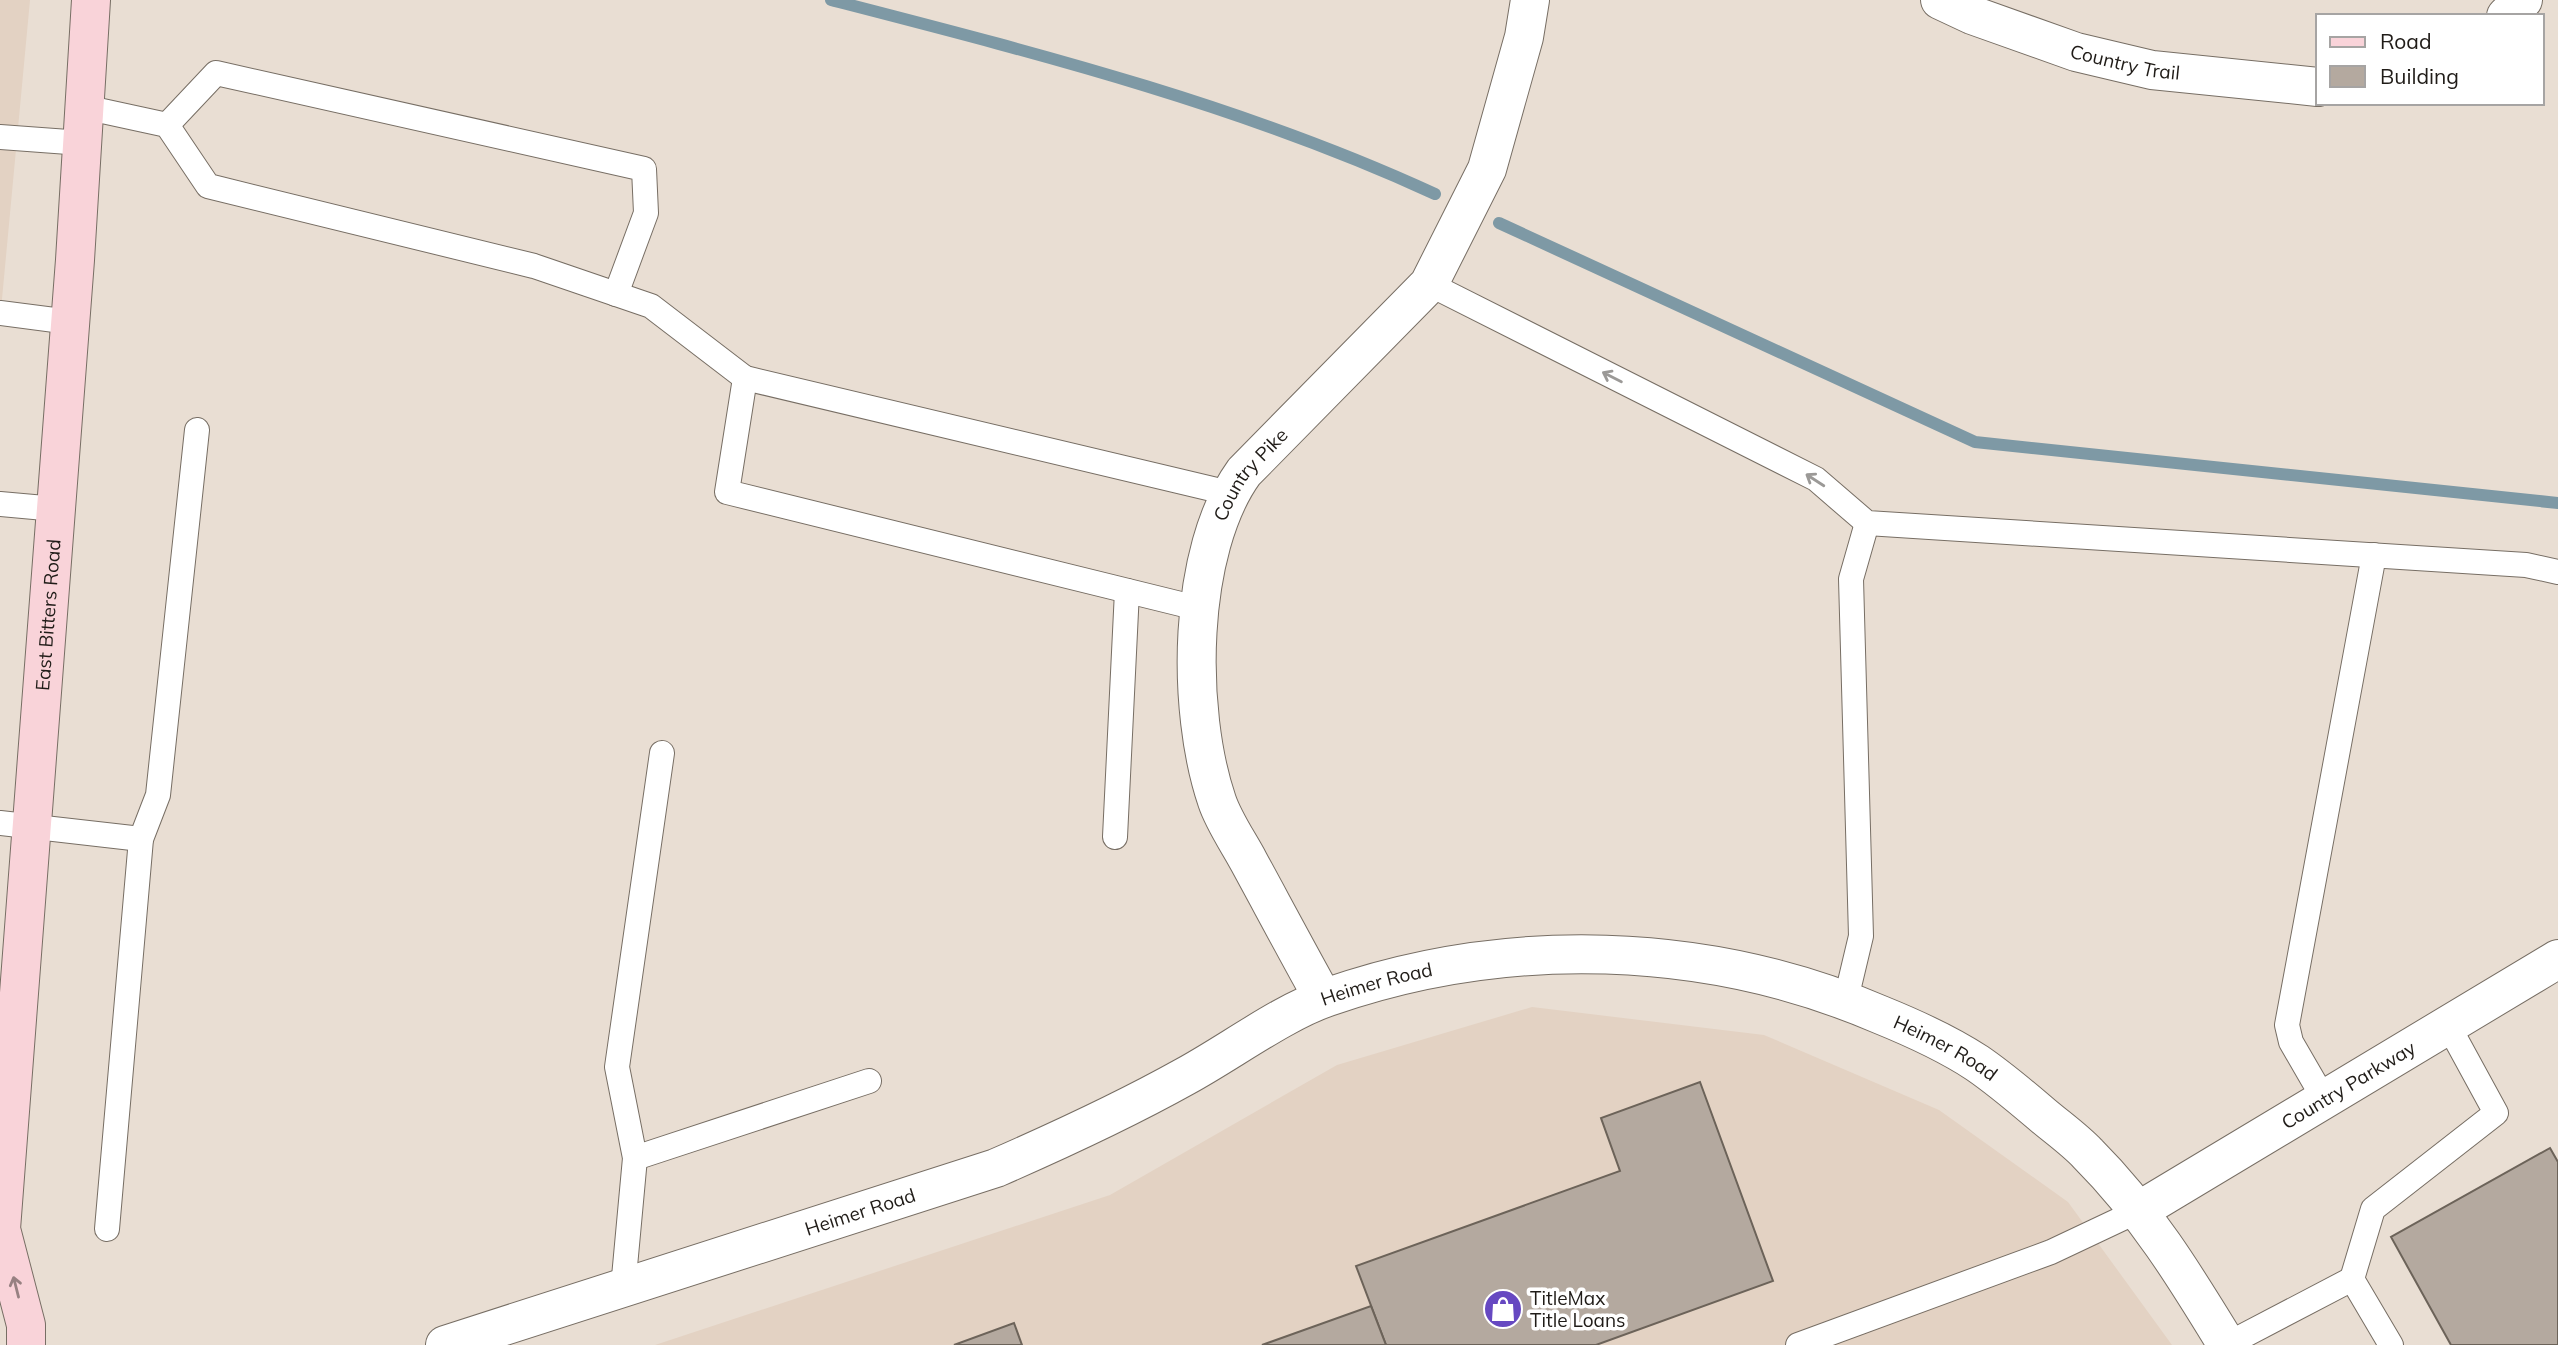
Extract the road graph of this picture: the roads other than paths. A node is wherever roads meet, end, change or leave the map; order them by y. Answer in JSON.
{"nodes":[{"id":1,"x":91,"y":0,"type":"edge"},
{"id":2,"x":1530,"y":0,"type":"edge"},
{"id":3,"x":1940,"y":0,"type":"edge"},
{"id":4,"x":2523,"y":0,"type":"edge"},
{"id":5,"x":2508,"y":14,"type":"edge"},
{"id":6,"x":2316,"y":87,"type":"edge"},
{"id":7,"x":83,"y":125,"type":"junction"},
{"id":8,"x":167,"y":125,"type":"junction"},
{"id":9,"x":0,"y":137,"type":"edge"},
{"id":10,"x":1429,"y":285,"type":"junction"},
{"id":11,"x":615,"y":294,"type":"junction"},
{"id":12,"x":0,"y":313,"type":"edge"},
{"id":13,"x":70,"y":321,"type":"junction"},
{"id":14,"x":745,"y":378,"type":"junction"},
{"id":15,"x":197,"y":430,"type":"dead end"},
{"id":16,"x":1229,"y":493,"type":"junction"},
{"id":17,"x":0,"y":505,"type":"edge"},
{"id":18,"x":56,"y":509,"type":"junction"},
{"id":19,"x":1867,"y":523,"type":"junction"},
{"id":20,"x":2374,"y":555,"type":"junction"},
{"id":21,"x":2558,"y":572,"type":"edge"},
{"id":22,"x":1127,"y":591,"type":"junction"},
{"id":23,"x":1201,"y":609,"type":"junction"},
{"id":24,"x":662,"y":753,"type":"dead end"},
{"id":25,"x":16,"y":824,"type":"edge"},
{"id":26,"x":1115,"y":837,"type":"dead end"},
{"id":27,"x":141,"y":839,"type":"junction"},
{"id":28,"x":2558,"y":959,"type":"edge"},
{"id":29,"x":1323,"y":998,"type":"junction"},
{"id":30,"x":1846,"y":999,"type":"junction"},
{"id":31,"x":2448,"y":1025,"type":"junction"},
{"id":32,"x":869,"y":1081,"type":"dead end"},
{"id":33,"x":2324,"y":1099,"type":"junction"},
{"id":34,"x":635,"y":1158,"type":"junction"},
{"id":35,"x":2140,"y":1210,"type":"junction"},
{"id":36,"x":107,"y":1229,"type":"dead end"},
{"id":37,"x":1,"y":1230,"type":"edge"},
{"id":38,"x":2351,"y":1279,"type":"junction"},
{"id":39,"x":623,"y":1288,"type":"junction"},
{"id":40,"x":26,"y":1345,"type":"edge"},
{"id":41,"x":445,"y":1345,"type":"edge"},
{"id":42,"x":1798,"y":1345,"type":"edge"},
{"id":43,"x":2227,"y":1345,"type":"edge"},
{"id":44,"x":2391,"y":1345,"type":"edge"}],
"edges":[{"from":1,"to":7,"type":"main road","name":"East Bitters Road"},
{"from":2,"to":10,"type":"street","name":"Country Pike"},
{"from":3,"to":6,"type":"street","name":"Country Trail"},
{"from":4,"to":5,"type":"street"},
{"from":7,"to":8,"type":"lane"},
{"from":7,"to":9,"type":"lane"},
{"from":7,"to":13,"type":"main road","name":"East Bitters Road"},
{"from":8,"to":11,"type":"lane"},
{"from":8,"to":11,"type":"lane"},
{"from":10,"to":16,"type":"street","name":"Country Pike"},
{"from":19,"to":10,"type":"lane","one_way":true},
{"from":11,"to":14,"type":"lane"},
{"from":12,"to":13,"type":"lane"},
{"from":13,"to":18,"type":"main road","name":"East Bitters Road"},
{"from":14,"to":16,"type":"lane"},
{"from":14,"to":22,"type":"lane"},
{"from":15,"to":27,"type":"lane"},
{"from":16,"to":23,"type":"street","name":"Country Pike"},
{"from":17,"to":18,"type":"lane"},
{"from":18,"to":25,"type":"main road","name":"East Bitters Road"},
{"from":19,"to":20,"type":"lane"},
{"from":19,"to":30,"type":"lane"},
{"from":20,"to":21,"type":"lane"},
{"from":20,"to":33,"type":"lane"},
{"from":22,"to":23,"type":"lane"},
{"from":22,"to":26,"type":"lane"},
{"from":23,"to":29,"type":"street","name":"Country Pike"},
{"from":24,"to":34,"type":"lane"},
{"from":25,"to":27,"type":"lane"},
{"from":25,"to":37,"type":"main road","name":"East Bitters Road"},
{"from":27,"to":36,"type":"lane"},
{"from":28,"to":31,"type":"street","name":"Country Parkway"},
{"from":29,"to":30,"type":"street","name":"Heimer Road"},
{"from":29,"to":39,"type":"street","name":"Heimer Road"},
{"from":30,"to":35,"type":"street","name":"Heimer Road"},
{"from":31,"to":33,"type":"street","name":"Country Parkway"},
{"from":31,"to":38,"type":"lane"},
{"from":32,"to":34,"type":"lane"},
{"from":33,"to":35,"type":"street","name":"Country Parkway"},
{"from":34,"to":39,"type":"lane"},
{"from":35,"to":42,"type":"lane"},
{"from":35,"to":43,"type":"street","name":"Heimer Road"},
{"from":40,"to":37,"type":"main road","name":"East Bitters Road","one_way":true},
{"from":38,"to":43,"type":"lane"},
{"from":38,"to":44,"type":"lane"},
{"from":39,"to":41,"type":"street","name":"Heimer Road"}]}
